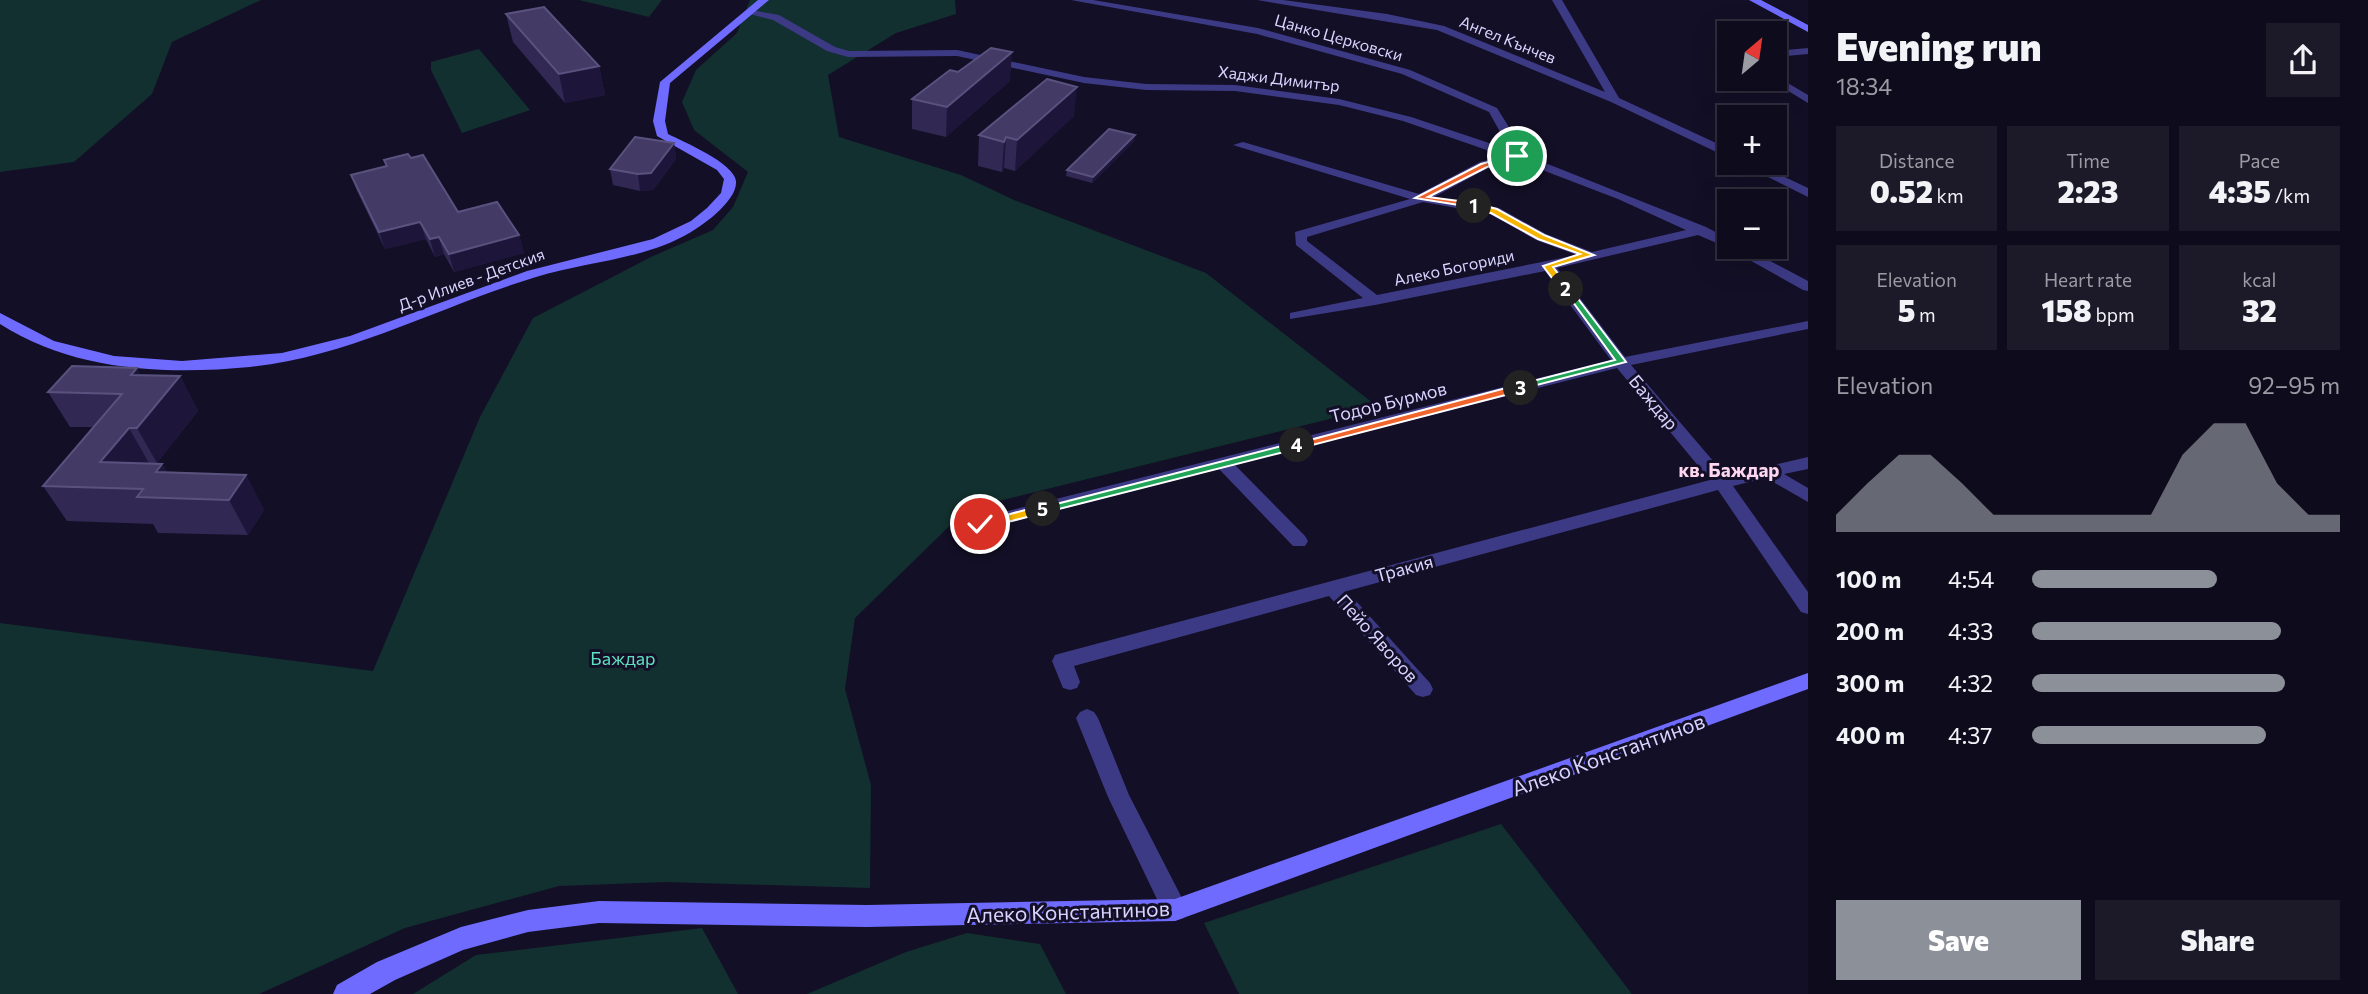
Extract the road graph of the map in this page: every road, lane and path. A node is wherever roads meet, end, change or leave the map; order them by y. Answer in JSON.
{"nodes":[{"id":1,"x":764,"y":0,"type":"edge"},
{"id":2,"x":1076,"y":0,"type":"edge"},
{"id":3,"x":1262,"y":0,"type":"edge"},
{"id":4,"x":1557,"y":0,"type":"edge"},
{"id":5,"x":1754,"y":0,"type":"edge"},
{"id":6,"x":746,"y":17,"type":"junction"},
{"id":7,"x":1808,"y":29,"type":"edge"},
{"id":8,"x":1808,"y":51,"type":"edge"},
{"id":9,"x":1787,"y":53,"type":"edge"},
{"id":10,"x":1787,"y":86,"type":"edge"},
{"id":11,"x":1615,"y":100,"type":"junction"},
{"id":12,"x":1808,"y":100,"type":"edge"},
{"id":13,"x":1239,"y":145,"type":"dead end"},
{"id":14,"x":1717,"y":149,"type":"edge"},
{"id":15,"x":1517,"y":156,"type":"junction"},
{"id":16,"x":1770,"y":175,"type":"edge"},
{"id":17,"x":1808,"y":194,"type":"edge"},
{"id":18,"x":1419,"y":198,"type":"junction"},
{"id":19,"x":1701,"y":230,"type":"junction"},
{"id":20,"x":1717,"y":238,"type":"edge"},
{"id":21,"x":1589,"y":255,"type":"junction"},
{"id":22,"x":1757,"y":259,"type":"edge"},
{"id":23,"x":1548,"y":266,"type":"junction"},
{"id":24,"x":1808,"y":286,"type":"edge"},
{"id":25,"x":1375,"y":301,"type":"junction"},
{"id":26,"x":1296,"y":316,"type":"dead end"},
{"id":27,"x":0,"y":317,"type":"edge"},
{"id":28,"x":1808,"y":325,"type":"edge"},
{"id":29,"x":1621,"y":362,"type":"junction"},
{"id":30,"x":1808,"y":463,"type":"edge"},
{"id":31,"x":1224,"y":464,"type":"junction"},
{"id":32,"x":1768,"y":472,"type":"junction"},
{"id":33,"x":1722,"y":483,"type":"junction"},
{"id":34,"x":1808,"y":496,"type":"edge"},
{"id":35,"x":980,"y":524,"type":"dead end"},
{"id":36,"x":1299,"y":541,"type":"dead end"},
{"id":37,"x":1332,"y":587,"type":"junction"},
{"id":38,"x":1808,"y":607,"type":"edge"},
{"id":39,"x":1808,"y":681,"type":"edge"},
{"id":40,"x":1070,"y":682,"type":"dead end"},
{"id":41,"x":1423,"y":689,"type":"dead end"},
{"id":42,"x":1087,"y":718,"type":"dead end"},
{"id":43,"x":1175,"y":910,"type":"junction"},
{"id":44,"x":346,"y":994,"type":"edge"}],
"edges":[{"from":1,"to":6,"type":"street"},
{"from":2,"to":15,"type":"street","name":"Цанко Церковски"},
{"from":3,"to":11,"type":"street","name":"Ангел Кънчев"},
{"from":4,"to":11,"type":"street"},
{"from":5,"to":7,"type":"street"},
{"from":6,"to":15,"type":"street","name":"Хаджи Димитър"},
{"from":6,"to":27,"type":"street","name":"Д-р Илиев - Детския"},
{"from":8,"to":9,"type":"street"},
{"from":10,"to":12,"type":"street"},
{"from":11,"to":14,"type":"street","name":"Ангел Кънчев"},
{"from":13,"to":18,"type":"street"},
{"from":15,"to":18,"type":"street"},
{"from":15,"to":19,"type":"street","name":"Хаджи Димитър"},
{"from":16,"to":17,"type":"street"},
{"from":18,"to":21,"type":"street"},
{"from":18,"to":25,"type":"street"},
{"from":19,"to":20,"type":"street","name":"Хаджи Димитър"},
{"from":19,"to":21,"type":"street","name":"Алеко Богориди"},
{"from":21,"to":23,"type":"street","name":"Алеко Богориди"},
{"from":22,"to":24,"type":"street"},
{"from":23,"to":25,"type":"street","name":"Алеко Богориди"},
{"from":23,"to":29,"type":"street","name":"Баждар"},
{"from":25,"to":26,"type":"street","name":"Алеко Богориди"},
{"from":28,"to":29,"type":"street","name":"Тодор Бурмов"},
{"from":29,"to":31,"type":"street","name":"Тодор Бурмов"},
{"from":29,"to":33,"type":"street","name":"Баждар"},
{"from":30,"to":32,"type":"street","name":"Тракия"},
{"from":31,"to":35,"type":"street","name":"Тодор Бурмов"},
{"from":31,"to":36,"type":"street"},
{"from":32,"to":33,"type":"street","name":"Тракия"},
{"from":32,"to":34,"type":"street"},
{"from":33,"to":37,"type":"street","name":"Тракия"},
{"from":33,"to":38,"type":"street","name":"Баждар"},
{"from":37,"to":40,"type":"street","name":"Тракия"},
{"from":37,"to":41,"type":"street","name":"Пейо Яворов"},
{"from":39,"to":43,"type":"street","name":"Алеко Константинов"},
{"from":42,"to":43,"type":"street"},
{"from":43,"to":44,"type":"street","name":"Алеко Константинов"}]}
